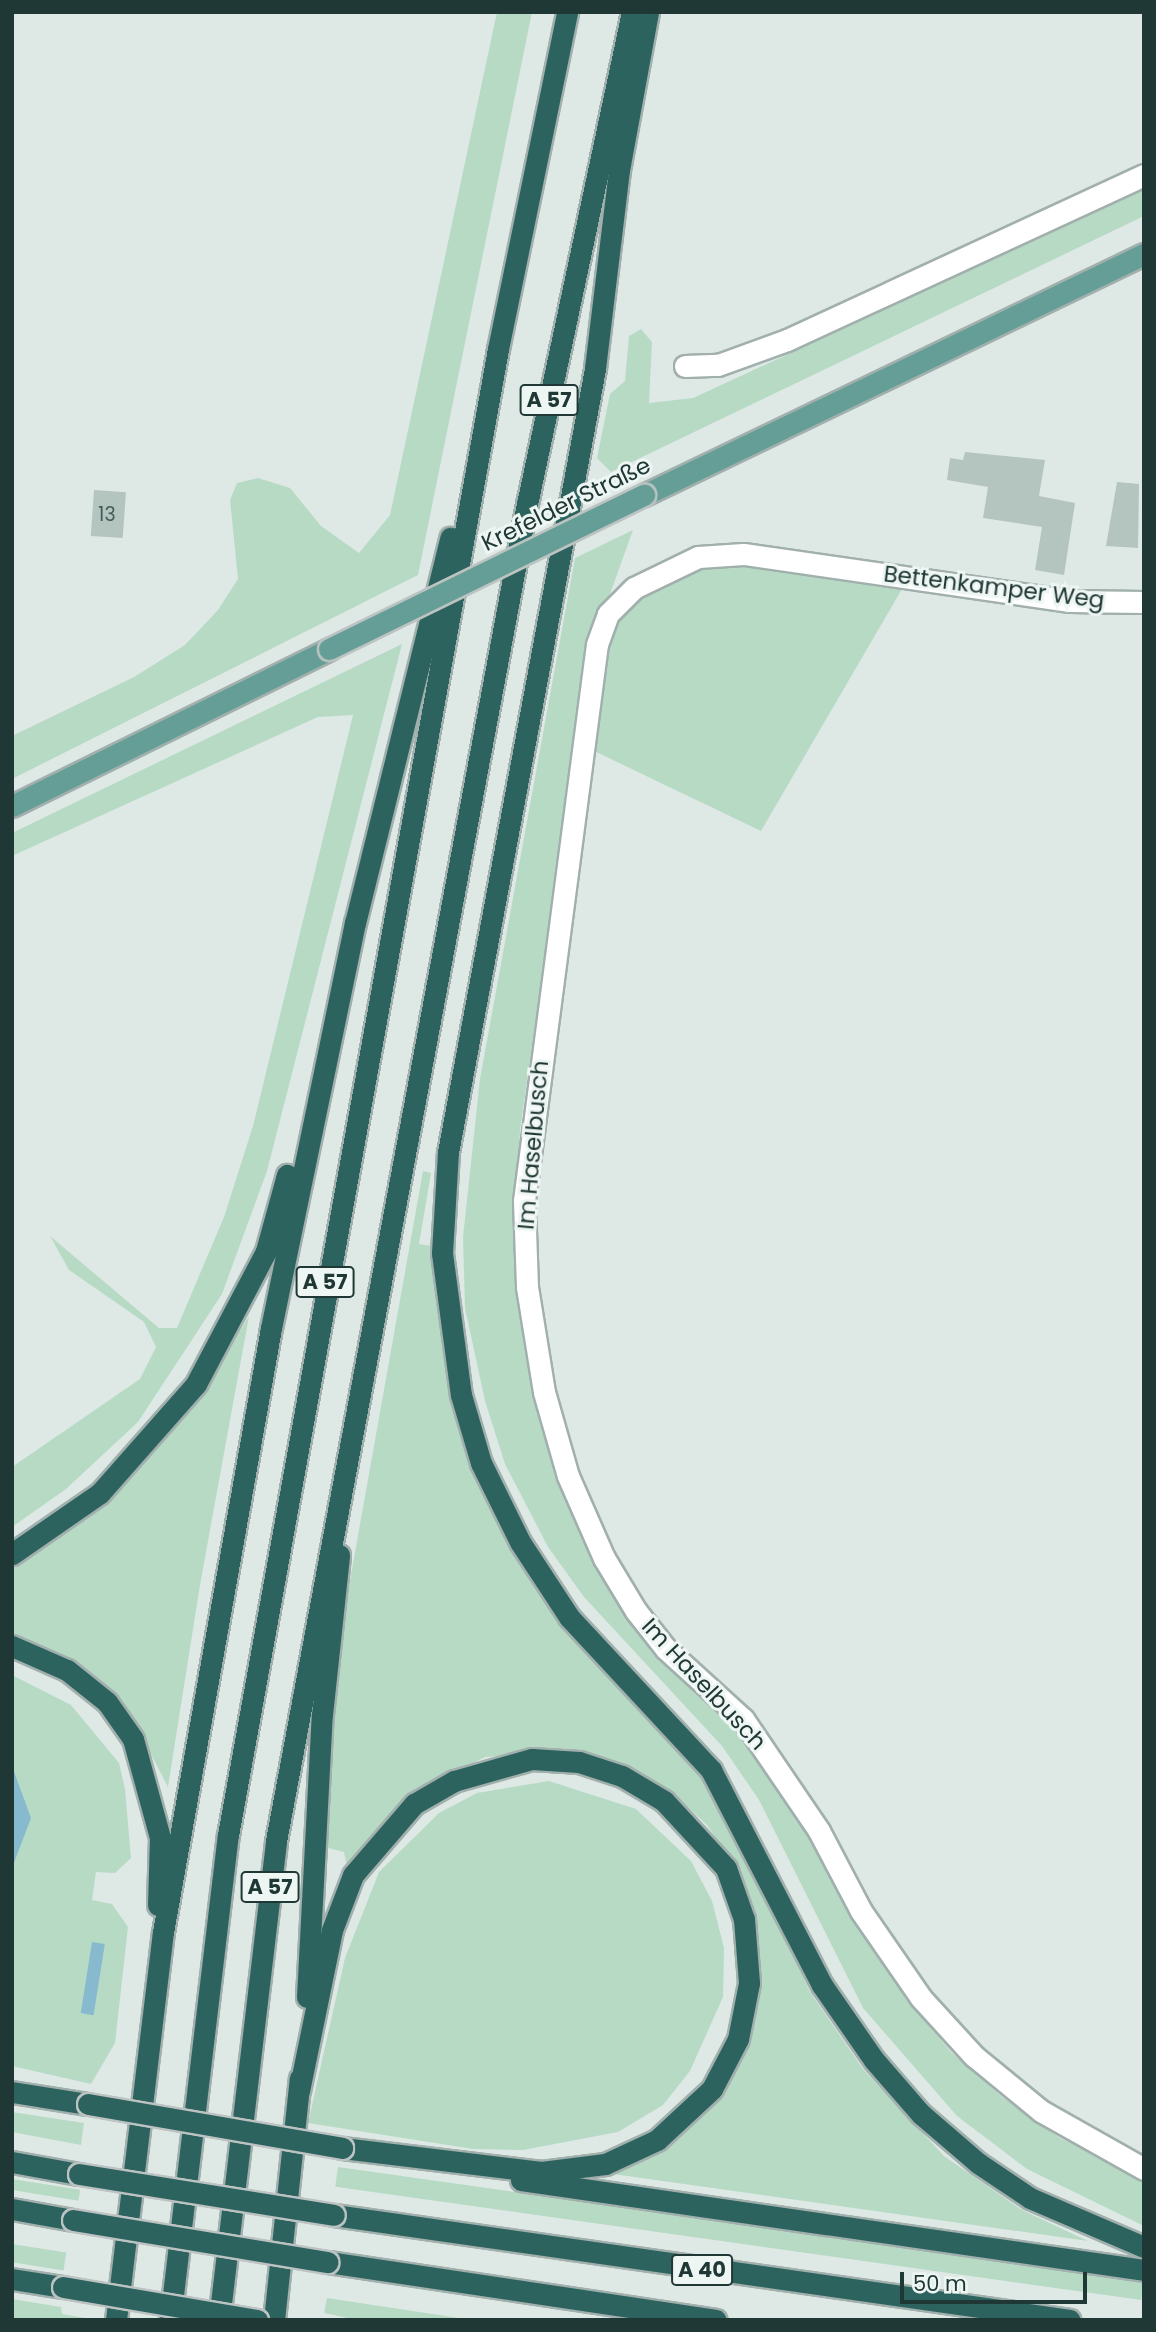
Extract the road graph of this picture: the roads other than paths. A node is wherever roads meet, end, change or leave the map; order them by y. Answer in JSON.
{"nodes":[{"id":1,"x":567,"y":12,"type":"edge"},
{"id":2,"x":632,"y":12,"type":"edge"},
{"id":3,"x":648,"y":12,"type":"edge"},
{"id":4,"x":1144,"y":175,"type":"edge"},
{"id":5,"x":1144,"y":254,"type":"edge"},
{"id":6,"x":498,"y":349,"type":"junction"},
{"id":7,"x":685,"y":366,"type":"dead end"},
{"id":8,"x":845,"y":569,"type":"joint"},
{"id":9,"x":1144,"y":602,"type":"edge"},
{"id":10,"x":12,"y":806,"type":"edge"},
{"id":11,"x":355,"y":923,"type":"junction"},
{"id":12,"x":345,"y":1458,"type":"junction"},
{"id":13,"x":12,"y":1554,"type":"edge"},
{"id":14,"x":12,"y":1646,"type":"edge"},
{"id":15,"x":163,"y":1932,"type":"junction"},
{"id":16,"x":299,"y":2091,"type":"junction"},
{"id":17,"x":12,"y":2092,"type":"edge"},
{"id":18,"x":405,"y":2157,"type":"junction"},
{"id":19,"x":12,"y":2162,"type":"edge"},
{"id":20,"x":1144,"y":2169,"type":"edge"},
{"id":21,"x":12,"y":2209,"type":"edge"},
{"id":22,"x":1144,"y":2247,"type":"edge"},
{"id":23,"x":1144,"y":2270,"type":"edge"},
{"id":24,"x":12,"y":2279,"type":"edge"},
{"id":25,"x":116,"y":2320,"type":"edge"},
{"id":26,"x":170,"y":2320,"type":"edge"},
{"id":27,"x":219,"y":2320,"type":"edge"},
{"id":28,"x":257,"y":2320,"type":"edge"},
{"id":29,"x":274,"y":2320,"type":"edge"},
{"id":30,"x":716,"y":2320,"type":"edge"},
{"id":31,"x":1070,"y":2320,"type":"edge"}],
"edges":[{"from":1,"to":6,"type":"highway","number":"A 57"},
{"from":2,"to":12,"type":"highway","number":"A 57"},
{"from":3,"to":22,"type":"highway"},
{"from":4,"to":7,"type":"street"},
{"from":5,"to":10,"type":"main road","name":"Krefelder Straße","bridge":true},
{"from":6,"to":11,"type":"highway"},
{"from":6,"to":26,"type":"highway","number":"A 57"},
{"from":8,"to":9,"type":"street","name":"Bettenkamper Weg"},
{"from":8,"to":20,"type":"street","name":"Im Haselbusch"},
{"from":11,"to":13,"type":"highway"},
{"from":11,"to":15,"type":"highway"},
{"from":12,"to":16,"type":"highway"},
{"from":12,"to":27,"type":"highway","number":"A 57"},
{"from":14,"to":15,"type":"highway"},
{"from":15,"to":25,"type":"highway"},
{"from":16,"to":18,"type":"highway"},
{"from":16,"to":29,"type":"highway"},
{"from":17,"to":18,"type":"highway","bridge":true},
{"from":18,"to":23,"type":"highway"},
{"from":19,"to":31,"type":"highway","number":"A 40","bridge":true},
{"from":21,"to":30,"type":"highway","number":"A 40","bridge":true},
{"from":24,"to":28,"type":"highway","bridge":true}]}
